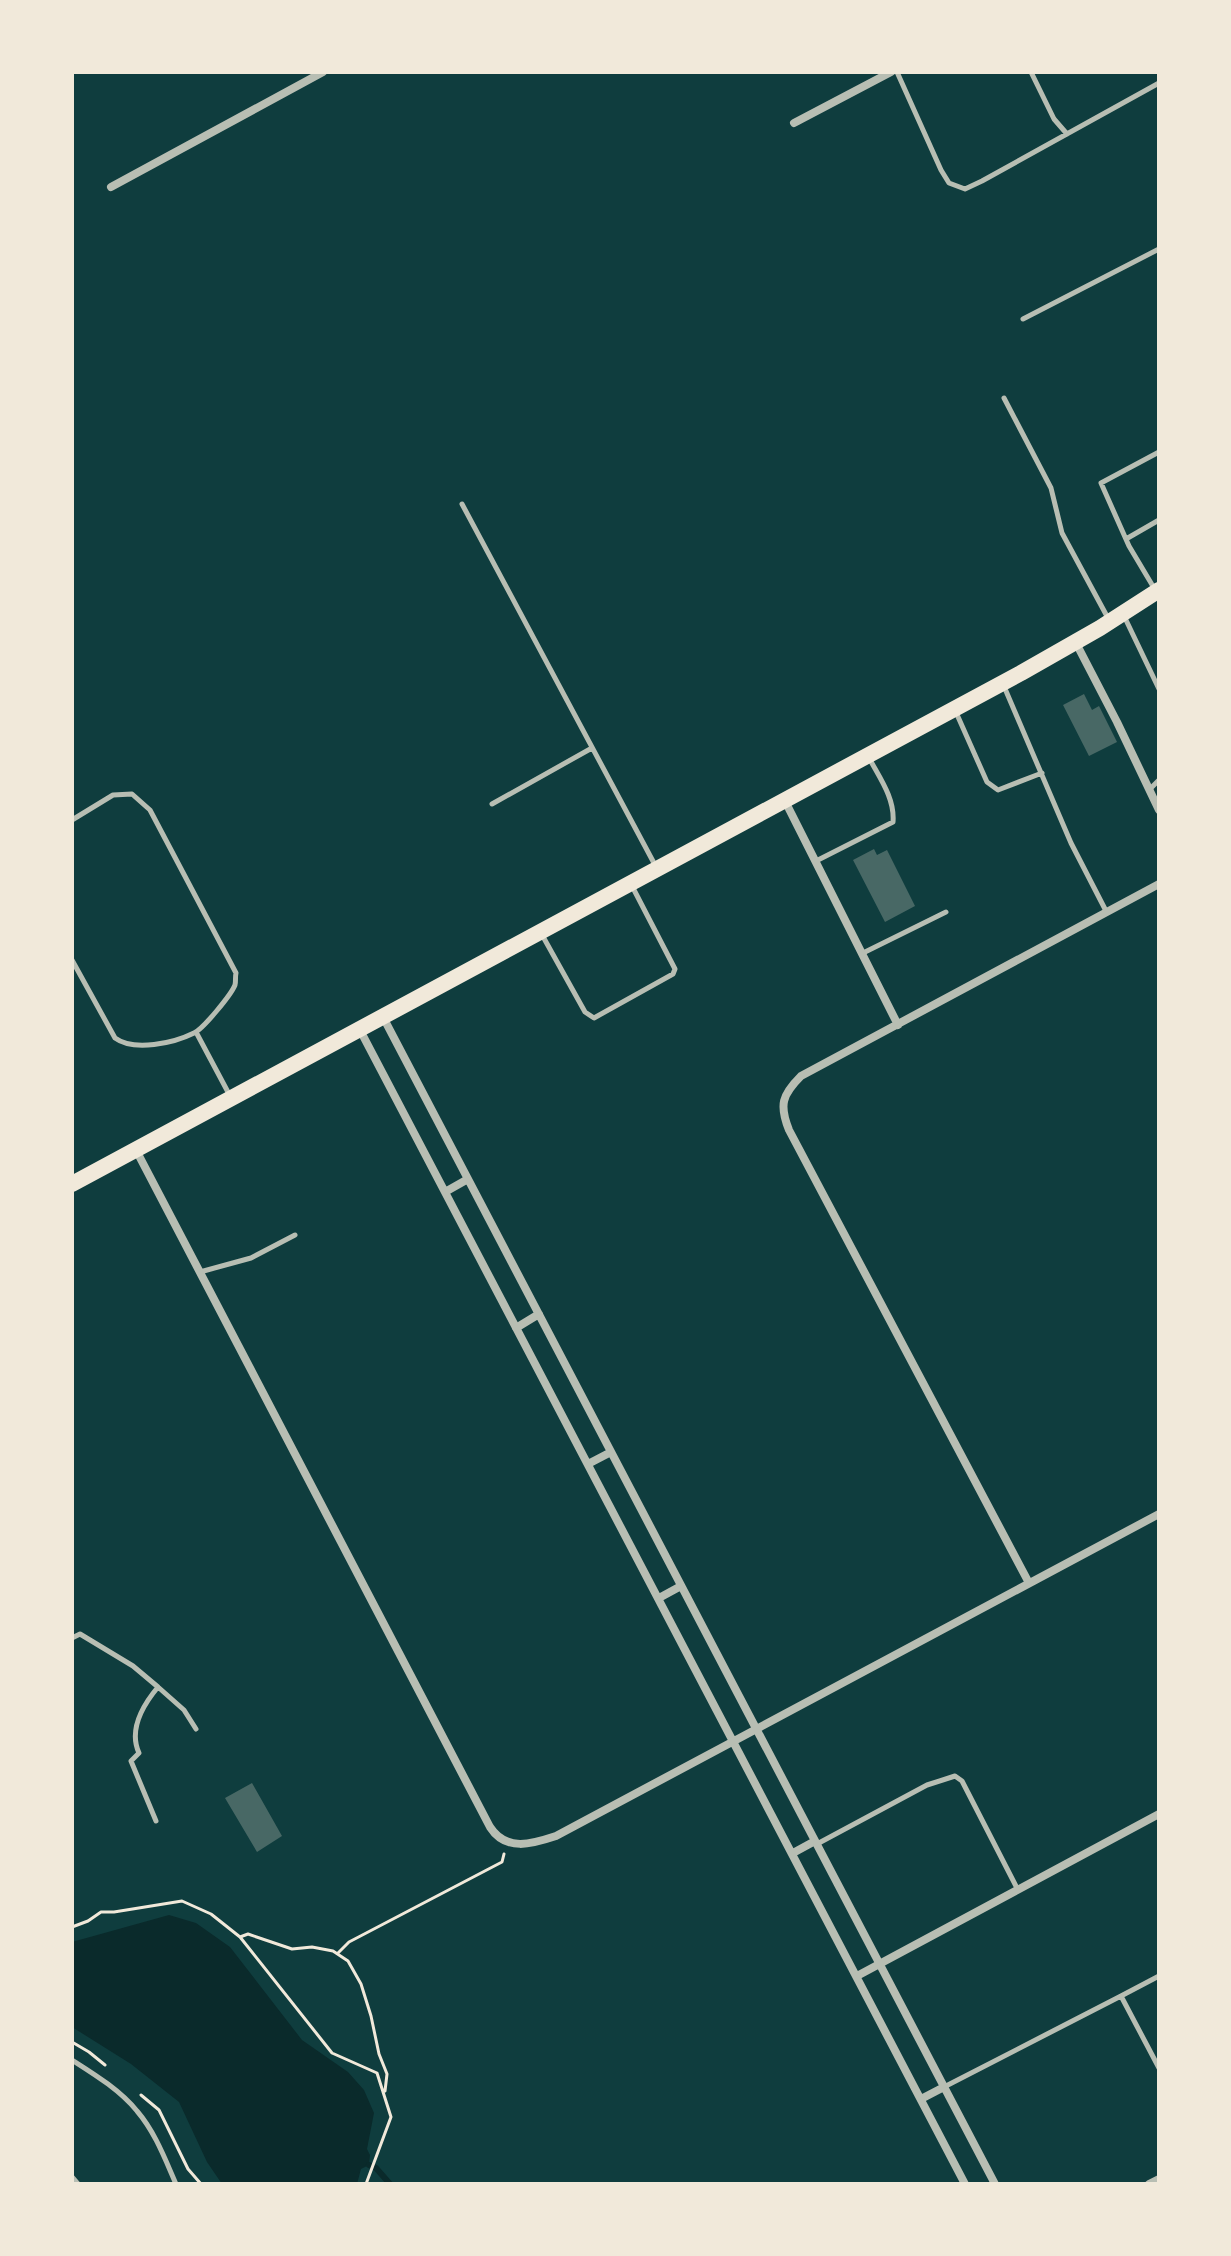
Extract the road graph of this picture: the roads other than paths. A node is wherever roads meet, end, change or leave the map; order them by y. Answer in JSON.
{"nodes":[{"id":1,"x":323,"y":72,"type":"edge"},
{"id":2,"x":891,"y":72,"type":"edge"},
{"id":3,"x":897,"y":72,"type":"edge"},
{"id":4,"x":1031,"y":72,"type":"edge"},
{"id":5,"x":1159,"y":83,"type":"edge"},
{"id":6,"x":794,"y":123,"type":"dead end"},
{"id":7,"x":1067,"y":134,"type":"junction"},
{"id":8,"x":111,"y":187,"type":"dead end"},
{"id":9,"x":1159,"y":249,"type":"edge"},
{"id":10,"x":1023,"y":319,"type":"dead end"},
{"id":11,"x":1004,"y":398,"type":"dead end"},
{"id":12,"x":1159,"y":452,"type":"edge"},
{"id":13,"x":462,"y":504,"type":"dead end"},
{"id":14,"x":1159,"y":520,"type":"edge"},
{"id":15,"x":1126,"y":539,"type":"junction"},
{"id":16,"x":1157,"y":591,"type":"edge"},
{"id":17,"x":1116,"y":618,"type":"junction"},
{"id":18,"x":1075,"y":642,"type":"junction"},
{"id":19,"x":1002,"y":683,"type":"junction"},
{"id":20,"x":1159,"y":689,"type":"edge"},
{"id":21,"x":954,"y":709,"type":"junction"},
{"id":22,"x":592,"y":748,"type":"junction"},
{"id":23,"x":868,"y":755,"type":"junction"},
{"id":24,"x":1042,"y":773,"type":"junction"},
{"id":25,"x":1159,"y":780,"type":"edge"},
{"id":26,"x":1149,"y":790,"type":"junction"},
{"id":27,"x":785,"y":800,"type":"junction"},
{"id":28,"x":492,"y":804,"type":"dead end"},
{"id":29,"x":1159,"y":810,"type":"edge"},
{"id":30,"x":72,"y":820,"type":"edge"},
{"id":31,"x":816,"y":862,"type":"junction"},
{"id":32,"x":657,"y":869,"type":"junction"},
{"id":33,"x":630,"y":883,"type":"junction"},
{"id":34,"x":1159,"y":884,"type":"edge"},
{"id":35,"x":946,"y":912,"type":"dead end"},
{"id":36,"x":1107,"y":912,"type":"junction"},
{"id":37,"x":540,"y":932,"type":"junction"},
{"id":38,"x":862,"y":954,"type":"junction"},
{"id":39,"x":72,"y":960,"type":"edge"},
{"id":40,"x":383,"y":1017,"type":"junction"},
{"id":41,"x":898,"y":1025,"type":"junction"},
{"id":42,"x":360,"y":1030,"type":"junction"},
{"id":43,"x":196,"y":1032,"type":"junction"},
{"id":44,"x":231,"y":1099,"type":"junction"},
{"id":45,"x":136,"y":1150,"type":"junction"},
{"id":46,"x":468,"y":1179,"type":"junction"},
{"id":47,"x":72,"y":1184,"type":"edge"},
{"id":48,"x":445,"y":1192,"type":"junction"},
{"id":49,"x":295,"y":1235,"type":"dead end"},
{"id":50,"x":200,"y":1272,"type":"junction"},
{"id":51,"x":539,"y":1314,"type":"junction"},
{"id":52,"x":516,"y":1328,"type":"junction"},
{"id":53,"x":611,"y":1452,"type":"junction"},
{"id":54,"x":588,"y":1464,"type":"junction"},
{"id":55,"x":1159,"y":1514,"type":"edge"},
{"id":56,"x":1029,"y":1583,"type":"junction"},
{"id":57,"x":681,"y":1586,"type":"junction"},
{"id":58,"x":659,"y":1598,"type":"junction"},
{"id":59,"x":72,"y":1638,"type":"edge"},
{"id":60,"x":158,"y":1687,"type":"junction"},
{"id":61,"x":196,"y":1729,"type":"dead end"},
{"id":62,"x":757,"y":1730,"type":"junction"},
{"id":63,"x":735,"y":1742,"type":"junction"},
{"id":64,"x":1159,"y":1814,"type":"edge"},
{"id":65,"x":156,"y":1821,"type":"dead end"},
{"id":66,"x":816,"y":1842,"type":"junction"},
{"id":67,"x":793,"y":1853,"type":"junction"},
{"id":68,"x":1018,"y":1890,"type":"junction"},
{"id":69,"x":880,"y":1963,"type":"junction"},
{"id":70,"x":857,"y":1976,"type":"junction"},
{"id":71,"x":1159,"y":1976,"type":"edge"},
{"id":72,"x":1121,"y":1996,"type":"junction"},
{"id":73,"x":72,"y":2060,"type":"edge"},
{"id":74,"x":1159,"y":2068,"type":"edge"},
{"id":75,"x":944,"y":2087,"type":"junction"},
{"id":76,"x":921,"y":2099,"type":"junction"},
{"id":77,"x":72,"y":2177,"type":"edge"},
{"id":78,"x":1159,"y":2179,"type":"edge"},
{"id":79,"x":78,"y":2184,"type":"edge"},
{"id":80,"x":176,"y":2184,"type":"edge"},
{"id":81,"x":965,"y":2184,"type":"edge"},
{"id":82,"x":995,"y":2184,"type":"edge"},
{"id":83,"x":1149,"y":2184,"type":"edge"}],
"edges":[{"from":1,"to":8,"type":"street"},
{"from":2,"to":6,"type":"street"},
{"from":3,"to":7,"type":"lane"},
{"from":4,"to":7,"type":"lane"},
{"from":5,"to":7,"type":"lane"},
{"from":9,"to":10,"type":"lane"},
{"from":11,"to":17,"type":"lane"},
{"from":12,"to":15,"type":"lane"},
{"from":13,"to":22,"type":"lane"},
{"from":14,"to":15,"type":"lane"},
{"from":15,"to":16,"type":"lane"},
{"from":16,"to":17,"type":"main road"},
{"from":17,"to":18,"type":"main road"},
{"from":17,"to":20,"type":"lane"},
{"from":18,"to":19,"type":"main road"},
{"from":18,"to":26,"type":"street"},
{"from":19,"to":21,"type":"main road"},
{"from":19,"to":24,"type":"lane"},
{"from":21,"to":23,"type":"main road"},
{"from":21,"to":24,"type":"lane"},
{"from":22,"to":28,"type":"lane"},
{"from":22,"to":32,"type":"lane"},
{"from":23,"to":27,"type":"main road"},
{"from":23,"to":31,"type":"lane"},
{"from":24,"to":36,"type":"lane"},
{"from":25,"to":26,"type":"lane"},
{"from":26,"to":29,"type":"street"},
{"from":27,"to":31,"type":"street"},
{"from":27,"to":32,"type":"main road"},
{"from":30,"to":43,"type":"lane"},
{"from":31,"to":38,"type":"street"},
{"from":32,"to":33,"type":"main road"},
{"from":33,"to":37,"type":"main road"},
{"from":33,"to":37,"type":"lane"},
{"from":34,"to":36,"type":"street"},
{"from":35,"to":38,"type":"lane"},
{"from":36,"to":41,"type":"street"},
{"from":37,"to":40,"type":"main road"},
{"from":38,"to":41,"type":"street"},
{"from":39,"to":43,"type":"lane"},
{"from":40,"to":42,"type":"main road"},
{"from":40,"to":46,"type":"street"},
{"from":41,"to":56,"type":"street"},
{"from":42,"to":44,"type":"main road"},
{"from":42,"to":48,"type":"street"},
{"from":43,"to":44,"type":"lane"},
{"from":44,"to":45,"type":"main road"},
{"from":45,"to":47,"type":"main road"},
{"from":45,"to":50,"type":"street"},
{"from":46,"to":48,"type":"street"},
{"from":46,"to":51,"type":"street"},
{"from":48,"to":52,"type":"street"},
{"from":49,"to":50,"type":"lane"},
{"from":50,"to":63,"type":"street"},
{"from":51,"to":52,"type":"street"},
{"from":51,"to":53,"type":"street"},
{"from":52,"to":54,"type":"street"},
{"from":53,"to":54,"type":"street"},
{"from":53,"to":57,"type":"street"},
{"from":54,"to":58,"type":"street"},
{"from":55,"to":56,"type":"street"},
{"from":56,"to":62,"type":"street"},
{"from":57,"to":58,"type":"street"},
{"from":57,"to":62,"type":"street"},
{"from":58,"to":63,"type":"street"},
{"from":59,"to":60,"type":"lane"},
{"from":60,"to":61,"type":"lane"},
{"from":60,"to":65,"type":"lane"},
{"from":62,"to":63,"type":"street"},
{"from":62,"to":66,"type":"street"},
{"from":63,"to":67,"type":"street"},
{"from":64,"to":68,"type":"street"},
{"from":66,"to":67,"type":"street"},
{"from":66,"to":68,"type":"lane"},
{"from":66,"to":69,"type":"street"},
{"from":67,"to":70,"type":"street"},
{"from":68,"to":69,"type":"street"},
{"from":69,"to":70,"type":"street"},
{"from":69,"to":75,"type":"street"},
{"from":70,"to":76,"type":"street"},
{"from":71,"to":72,"type":"lane"},
{"from":72,"to":74,"type":"lane"},
{"from":72,"to":75,"type":"lane"},
{"from":73,"to":80,"type":"lane"},
{"from":75,"to":76,"type":"street"},
{"from":75,"to":82,"type":"street"},
{"from":76,"to":81,"type":"street"},
{"from":77,"to":79,"type":"lane"},
{"from":78,"to":83,"type":"street"}]}
